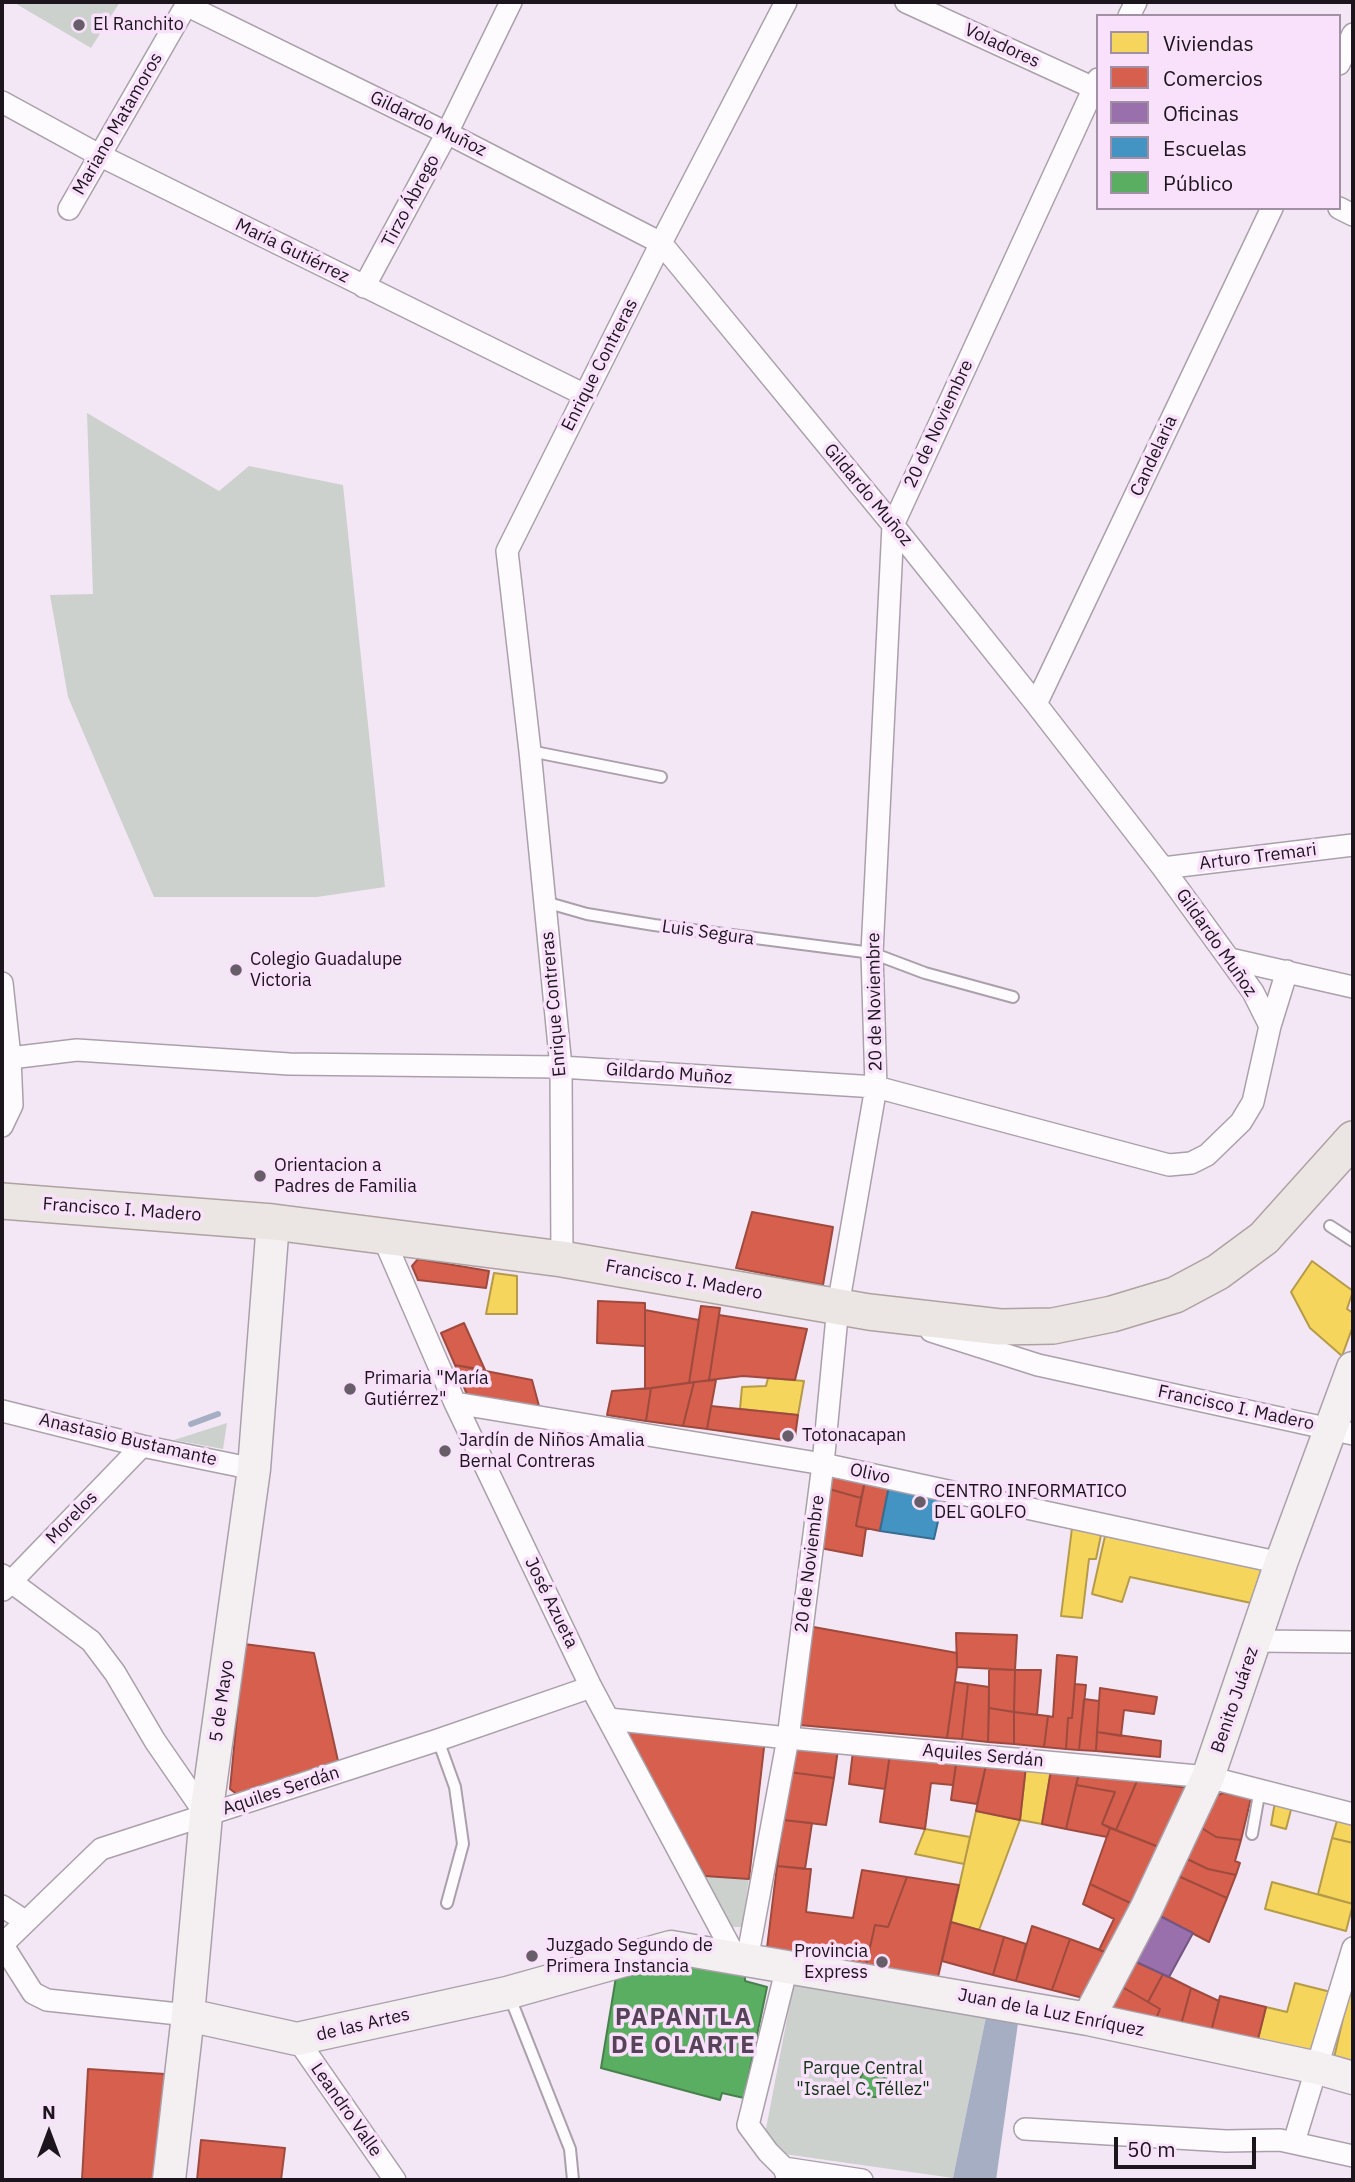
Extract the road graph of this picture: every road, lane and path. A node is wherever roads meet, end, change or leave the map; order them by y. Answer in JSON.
{"nodes":[{"id":1,"x":511,"y":2,"type":"edge"},
{"id":2,"x":786,"y":2,"type":"edge"},
{"id":3,"x":906,"y":2,"type":"edge"},
{"id":4,"x":187,"y":3,"type":"edge"},
{"id":5,"x":1353,"y":34,"type":"edge"},
{"id":6,"x":1341,"y":60,"type":"edge"},
{"id":7,"x":1096,"y":86,"type":"edge"},
{"id":8,"x":2,"y":102,"type":"edge"},
{"id":9,"x":447,"y":133,"type":"junction"},
{"id":10,"x":99,"y":155,"type":"junction"},
{"id":11,"x":68,"y":209,"type":"dead end"},
{"id":12,"x":1271,"y":210,"type":"edge"},
{"id":13,"x":661,"y":243,"type":"junction"},
{"id":14,"x":364,"y":287,"type":"junction"},
{"id":15,"x":585,"y":395,"type":"junction"},
{"id":16,"x":893,"y":525,"type":"junction"},
{"id":17,"x":1036,"y":704,"type":"junction"},
{"id":18,"x":530,"y":751,"type":"junction"},
{"id":19,"x":661,"y":776,"type":"dead end"},
{"id":20,"x":1353,"y":845,"type":"edge"},
{"id":21,"x":1163,"y":868,"type":"junction"},
{"id":22,"x":545,"y":902,"type":"junction"},
{"id":23,"x":872,"y":953,"type":"junction"},
{"id":24,"x":1230,"y":959,"type":"junction"},
{"id":25,"x":1287,"y":971,"type":"junction"},
{"id":26,"x":2,"y":983,"type":"edge"},
{"id":27,"x":1353,"y":986,"type":"edge"},
{"id":28,"x":1013,"y":997,"type":"dead end"},
{"id":29,"x":1270,"y":1026,"type":"junction"},
{"id":30,"x":6,"y":1058,"type":"edge"},
{"id":31,"x":561,"y":1066,"type":"junction"},
{"id":32,"x":876,"y":1087,"type":"junction"},
{"id":33,"x":2,"y":1126,"type":"edge"},
{"id":34,"x":1353,"y":1139,"type":"edge"},
{"id":35,"x":2,"y":1201,"type":"edge"},
{"id":36,"x":273,"y":1222,"type":"junction"},
{"id":37,"x":1330,"y":1226,"type":"dead end"},
{"id":38,"x":383,"y":1237,"type":"junction"},
{"id":39,"x":1353,"y":1241,"type":"edge"},
{"id":40,"x":562,"y":1259,"type":"junction"},
{"id":41,"x":853,"y":1309,"type":"junction"},
{"id":42,"x":1353,"y":1368,"type":"edge"},
{"id":43,"x":455,"y":1404,"type":"junction"},
{"id":44,"x":2,"y":1411,"type":"edge"},
{"id":45,"x":1342,"y":1431,"type":"edge"},
{"id":46,"x":142,"y":1446,"type":"junction"},
{"id":47,"x":823,"y":1464,"type":"junction"},
{"id":48,"x":254,"y":1469,"type":"junction"},
{"id":49,"x":1281,"y":1563,"type":"junction"},
{"id":50,"x":5,"y":1582,"type":"edge"},
{"id":51,"x":1256,"y":1641,"type":"junction"},
{"id":52,"x":1353,"y":1642,"type":"edge"},
{"id":53,"x":592,"y":1687,"type":"junction"},
{"id":54,"x":609,"y":1719,"type":"junction"},
{"id":55,"x":788,"y":1738,"type":"junction"},
{"id":56,"x":438,"y":1740,"type":"junction"},
{"id":57,"x":1208,"y":1777,"type":"junction"},
{"id":58,"x":1260,"y":1788,"type":"junction"},
{"id":59,"x":1353,"y":1814,"type":"edge"},
{"id":60,"x":206,"y":1815,"type":"junction"},
{"id":61,"x":1252,"y":1833,"type":"dead end"},
{"id":62,"x":447,"y":1903,"type":"dead end"},
{"id":63,"x":2,"y":1906,"type":"edge"},
{"id":64,"x":25,"y":1921,"type":"junction"},
{"id":65,"x":2,"y":1944,"type":"edge"},
{"id":66,"x":1353,"y":1948,"type":"edge"},
{"id":67,"x":742,"y":1960,"type":"junction"},
{"id":68,"x":787,"y":1967,"type":"junction"},
{"id":69,"x":508,"y":1993,"type":"junction"},
{"id":70,"x":188,"y":2015,"type":"junction"},
{"id":71,"x":1088,"y":2019,"type":"junction"},
{"id":72,"x":297,"y":2039,"type":"junction"},
{"id":73,"x":1318,"y":2067,"type":"junction"},
{"id":74,"x":1353,"y":2078,"type":"edge"},
{"id":75,"x":1025,"y":2129,"type":"dead end"},
{"id":76,"x":1294,"y":2141,"type":"junction"},
{"id":77,"x":1353,"y":2156,"type":"edge"},
{"id":78,"x":786,"y":2174,"type":"edge"},
{"id":79,"x":169,"y":2180,"type":"edge"},
{"id":80,"x":395,"y":2180,"type":"edge"},
{"id":81,"x":573,"y":2180,"type":"edge"},
{"id":82,"x":862,"y":2180,"type":"edge"}],
"edges":[{"from":1,"to":9,"type":"street","name":"Tirzo Ábrego"},
{"from":2,"to":13,"type":"street","name":"Enrique Contreras"},
{"from":3,"to":7,"type":"street","name":"Voladores"},
{"from":4,"to":9,"type":"street","name":"Gildardo Muñoz"},
{"from":4,"to":10,"type":"street","name":"Mariano Matamoros"},
{"from":5,"to":6,"type":"street"},
{"from":7,"to":16,"type":"street","name":"20 de Noviembre"},
{"from":8,"to":10,"type":"street","name":"María Gutiérrez"},
{"from":9,"to":13,"type":"street","name":"Gildardo Muñoz"},
{"from":9,"to":14,"type":"street","name":"Tirzo Ábrego"},
{"from":10,"to":11,"type":"street","name":"Mariano Matamoros"},
{"from":10,"to":14,"type":"street","name":"María Gutiérrez"},
{"from":12,"to":17,"type":"street","name":"Candelaria"},
{"from":13,"to":15,"type":"street","name":"Enrique Contreras"},
{"from":13,"to":16,"type":"street","name":"Gildardo Muñoz"},
{"from":14,"to":15,"type":"street","name":"María Gutiérrez"},
{"from":15,"to":18,"type":"street","name":"Enrique Contreras"},
{"from":16,"to":17,"type":"street","name":"Gildardo Muñoz"},
{"from":16,"to":23,"type":"street","name":"20 de Noviembre"},
{"from":17,"to":21,"type":"street","name":"Gildardo Muñoz"},
{"from":18,"to":19,"type":"lane"},
{"from":18,"to":22,"type":"street","name":"Enrique Contreras"},
{"from":20,"to":21,"type":"street","name":"Arturo Tremari"},
{"from":21,"to":24,"type":"street","name":"Gildardo Muñoz"},
{"from":22,"to":23,"type":"lane","name":"Luis Segura"},
{"from":22,"to":31,"type":"street","name":"Enrique Contreras"},
{"from":23,"to":28,"type":"lane","name":"Luis Segura"},
{"from":23,"to":32,"type":"street","name":"20 de Noviembre"},
{"from":24,"to":25,"type":"street"},
{"from":24,"to":29,"type":"street","name":"Gildardo Muñoz"},
{"from":25,"to":27,"type":"street"},
{"from":25,"to":29,"type":"street"},
{"from":26,"to":30,"type":"street"},
{"from":29,"to":32,"type":"street","name":"Gildardo Muñoz"},
{"from":30,"to":31,"type":"street","name":"Gildardo Muñoz"},
{"from":30,"to":33,"type":"street"},
{"from":31,"to":32,"type":"street","name":"Gildardo Muñoz"},
{"from":31,"to":40,"type":"street","name":"Enrique Contreras"},
{"from":32,"to":41,"type":"street","name":"20 de Noviembre"},
{"from":34,"to":41,"type":"main road"},
{"from":35,"to":36,"type":"main road","name":"Francisco I. Madero"},
{"from":36,"to":38,"type":"main road","name":"Francisco I. Madero"},
{"from":36,"to":48,"type":"street","name":"5 de Mayo"},
{"from":37,"to":39,"type":"lane"},
{"from":38,"to":40,"type":"main road","name":"Francisco I. Madero"},
{"from":38,"to":43,"type":"street","name":"José Azueta"},
{"from":40,"to":41,"type":"main road","name":"Francisco I. Madero"},
{"from":41,"to":45,"type":"street","name":"Francisco I. Madero"},
{"from":41,"to":47,"type":"street","name":"20 de Noviembre"},
{"from":42,"to":45,"type":"street","name":"Benito Juárez"},
{"from":43,"to":47,"type":"street","name":"Olivo"},
{"from":43,"to":53,"type":"street","name":"José Azueta"},
{"from":44,"to":46,"type":"street","name":"Anastasio Bustamante"},
{"from":45,"to":49,"type":"street","name":"Benito Juárez"},
{"from":46,"to":48,"type":"street","name":"Anastasio Bustamante"},
{"from":46,"to":50,"type":"street","name":"Morelos"},
{"from":47,"to":49,"type":"street","name":"Olivo"},
{"from":47,"to":55,"type":"street","name":"20 de Noviembre"},
{"from":48,"to":60,"type":"street","name":"5 de Mayo"},
{"from":49,"to":51,"type":"street","name":"Benito Juárez"},
{"from":50,"to":60,"type":"street"},
{"from":51,"to":52,"type":"street"},
{"from":51,"to":57,"type":"street","name":"Benito Juárez"},
{"from":53,"to":54,"type":"street","name":"José Azueta"},
{"from":53,"to":56,"type":"street","name":"Aquiles Serdán"},
{"from":54,"to":55,"type":"street","name":"Aquiles Serdán"},
{"from":54,"to":67,"type":"street","name":"José Azueta"},
{"from":55,"to":57,"type":"street","name":"Aquiles Serdán"},
{"from":55,"to":67,"type":"street","name":"20 de Noviembre"},
{"from":56,"to":60,"type":"street","name":"Aquiles Serdán"},
{"from":56,"to":62,"type":"lane"},
{"from":57,"to":58,"type":"street","name":"Aquiles Serdán"},
{"from":57,"to":71,"type":"street","name":"Benito Juárez"},
{"from":58,"to":59,"type":"street","name":"Aquiles Serdán"},
{"from":58,"to":61,"type":"lane"},
{"from":60,"to":64,"type":"street","name":"Aquiles Serdán"},
{"from":60,"to":70,"type":"street","name":"5 de Mayo"},
{"from":63,"to":64,"type":"street"},
{"from":64,"to":65,"type":"street","name":"Aquiles Serdán"},
{"from":65,"to":70,"type":"street","name":"de las Artes"},
{"from":66,"to":73,"type":"street"},
{"from":67,"to":68,"type":"street","name":"Juan de la Luz Enríquez"},
{"from":67,"to":69,"type":"street","name":"de las Artes"},
{"from":68,"to":71,"type":"street","name":"Juan de la Luz Enríquez"},
{"from":68,"to":78,"type":"street"},
{"from":69,"to":72,"type":"street","name":"de las Artes"},
{"from":69,"to":81,"type":"lane"},
{"from":70,"to":72,"type":"street","name":"de las Artes"},
{"from":70,"to":79,"type":"street","name":"5 de Mayo"},
{"from":71,"to":73,"type":"street","name":"Juan de la Luz Enríquez"},
{"from":72,"to":80,"type":"street","name":"Leandro Valle"},
{"from":73,"to":74,"type":"street","name":"Juan de la Luz Enríquez"},
{"from":73,"to":76,"type":"street"},
{"from":75,"to":76,"type":"street"},
{"from":76,"to":77,"type":"street"},
{"from":78,"to":82,"type":"street"}]}
